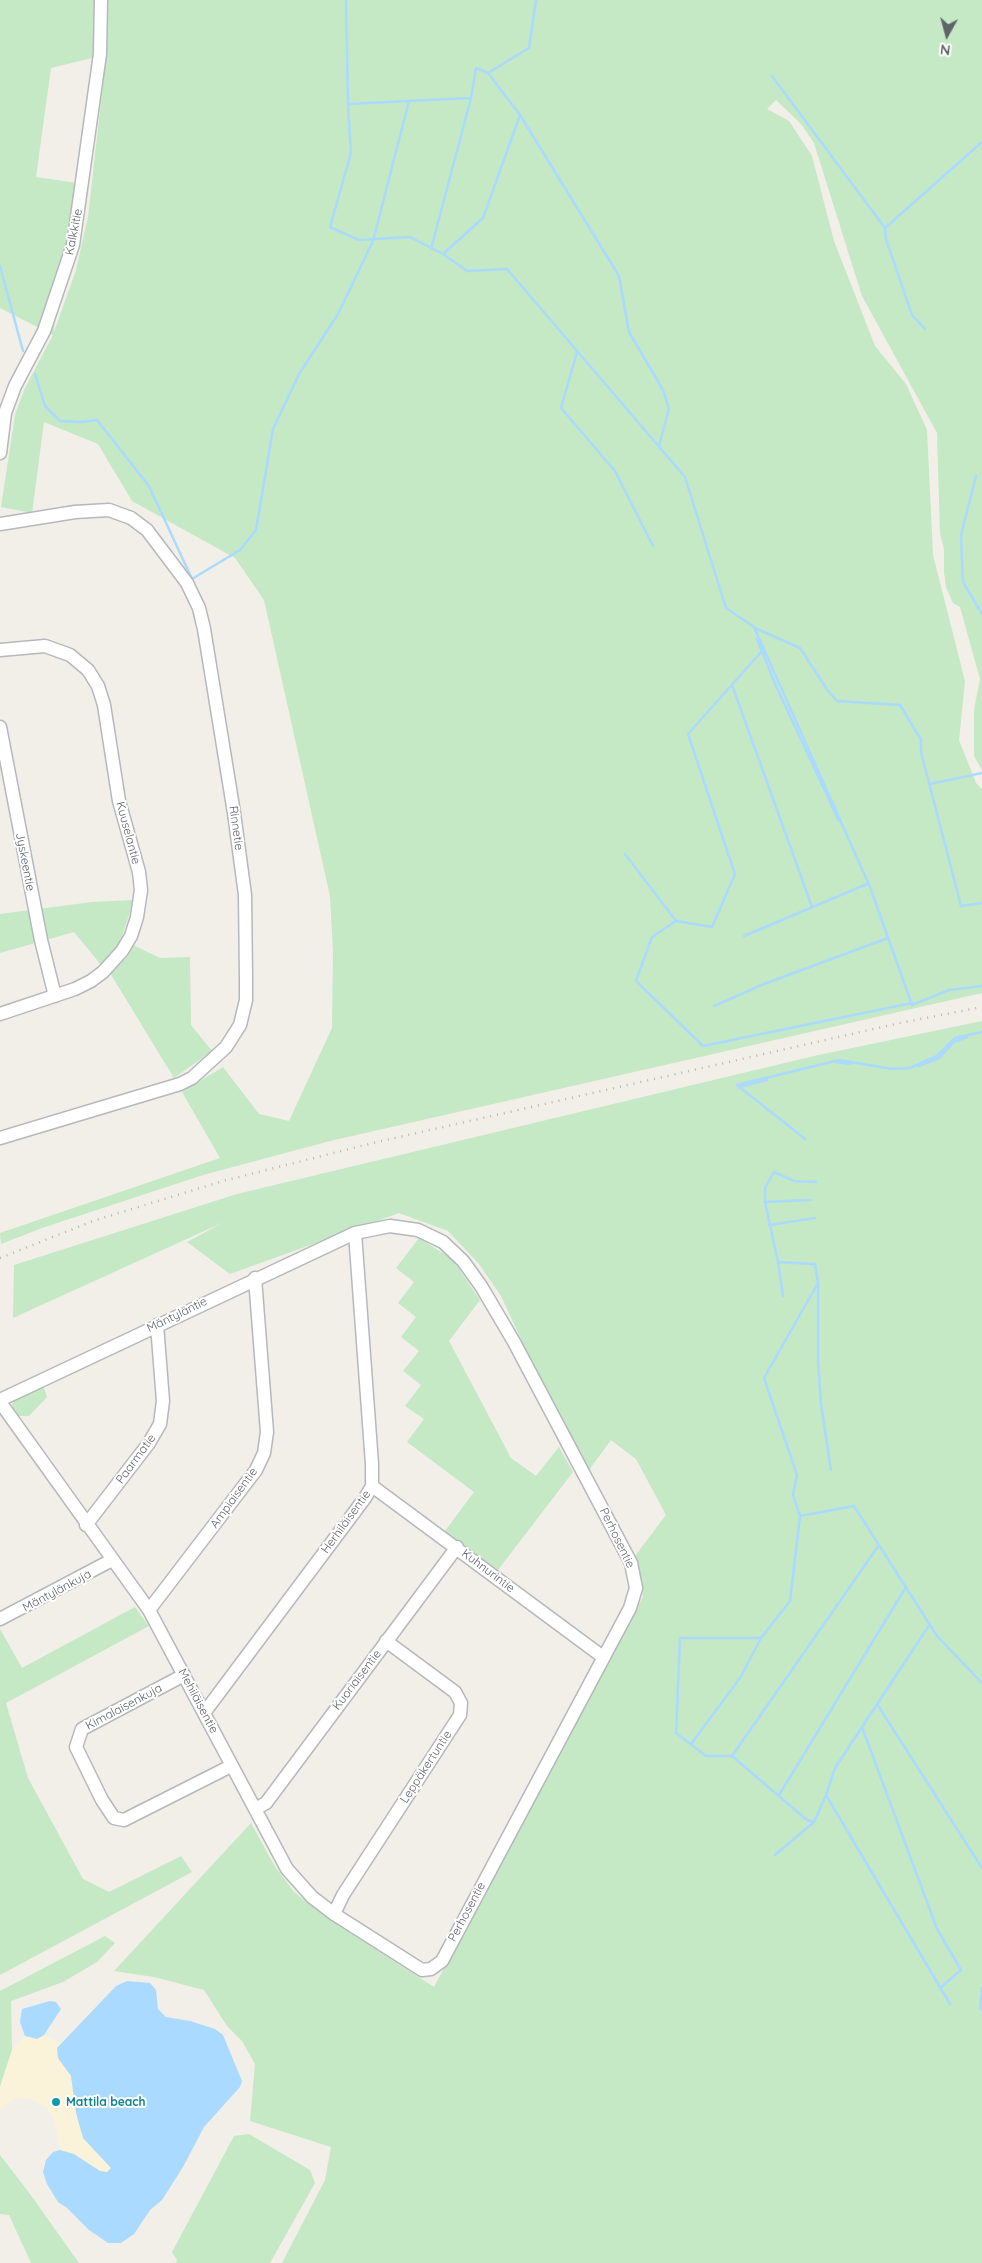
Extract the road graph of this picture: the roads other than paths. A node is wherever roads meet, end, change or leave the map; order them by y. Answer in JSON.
{"nodes":[{"id":1,"x":100,"y":0,"type":"edge"},
{"id":2,"x":0,"y":453,"type":"edge"},
{"id":3,"x":0,"y":524,"type":"edge"},
{"id":4,"x":0,"y":650,"type":"edge"},
{"id":5,"x":0,"y":727,"type":"edge"},
{"id":6,"x":55,"y":996,"type":"junction"},
{"id":7,"x":0,"y":1014,"type":"edge"},
{"id":8,"x":0,"y":1138,"type":"edge"},
{"id":9,"x":355,"y":1233,"type":"junction"},
{"id":10,"x":255,"y":1278,"type":"junction"},
{"id":11,"x":157,"y":1325,"type":"junction"},
{"id":12,"x":0,"y":1401,"type":"edge"},
{"id":13,"x":372,"y":1486,"type":"junction"},
{"id":14,"x":86,"y":1525,"type":"junction"},
{"id":15,"x":457,"y":1547,"type":"junction"},
{"id":16,"x":112,"y":1560,"type":"junction"},
{"id":17,"x":149,"y":1610,"type":"junction"},
{"id":18,"x":0,"y":1619,"type":"edge"},
{"id":19,"x":386,"y":1642,"type":"junction"},
{"id":20,"x":603,"y":1657,"type":"junction"},
{"id":21,"x":184,"y":1675,"type":"junction"},
{"id":22,"x":204,"y":1713,"type":"junction"},
{"id":23,"x":231,"y":1766,"type":"junction"},
{"id":24,"x":255,"y":1810,"type":"junction"},
{"id":25,"x":334,"y":1914,"type":"junction"},
{"id":26,"x":422,"y":1970,"type":"joint"}],
"edges":[{"from":1,"to":2,"type":"street","name":"Kalkkitie"},
{"from":3,"to":8,"type":"street","name":"Rinnetie"},
{"from":4,"to":6,"type":"street","name":"Kuuselantie"},
{"from":5,"to":6,"type":"street","name":"Jyskeentie"},
{"from":6,"to":7,"type":"street","name":"Kuuselantie"},
{"from":9,"to":10,"type":"street","name":"Mäntyläntie"},
{"from":9,"to":13,"type":"street","name":"Herhiläisentie"},
{"from":9,"to":20,"type":"street","name":"Perhosentie"},
{"from":10,"to":11,"type":"street","name":"Mäntyläntie"},
{"from":10,"to":17,"type":"street","name":"Ampiaisentie"},
{"from":11,"to":12,"type":"street","name":"Mäntyläntie"},
{"from":11,"to":14,"type":"street","name":"Paarmatie"},
{"from":12,"to":14,"type":"street","name":"Mehiläisentie"},
{"from":13,"to":15,"type":"street","name":"Kuhnurintie"},
{"from":13,"to":22,"type":"street","name":"Herhiläisentie"},
{"from":14,"to":16,"type":"street","name":"Mehiläisentie"},
{"from":15,"to":19,"type":"street","name":"Kuoriaisentie"},
{"from":15,"to":20,"type":"street","name":"Kuhnurintie"},
{"from":16,"to":17,"type":"street","name":"Mehiläisentie"},
{"from":16,"to":18,"type":"street","name":"Mäntylänkuja"},
{"from":17,"to":21,"type":"street","name":"Mehiläisentie"},
{"from":19,"to":24,"type":"street","name":"Kuoriaisentie"},
{"from":19,"to":25,"type":"street","name":"Leppäkertuntie"},
{"from":20,"to":26,"type":"street","name":"Perhosentie"},
{"from":21,"to":22,"type":"street","name":"Mehiläisentie"},
{"from":21,"to":23,"type":"street","name":"Kimalaisenkuja"},
{"from":22,"to":23,"type":"street","name":"Mehiläisentie"},
{"from":23,"to":24,"type":"street","name":"Mehiläisentie"},
{"from":24,"to":25,"type":"street","name":"Mehiläisentie"},
{"from":25,"to":26,"type":"street","name":"Mehiläisentie"}]}
